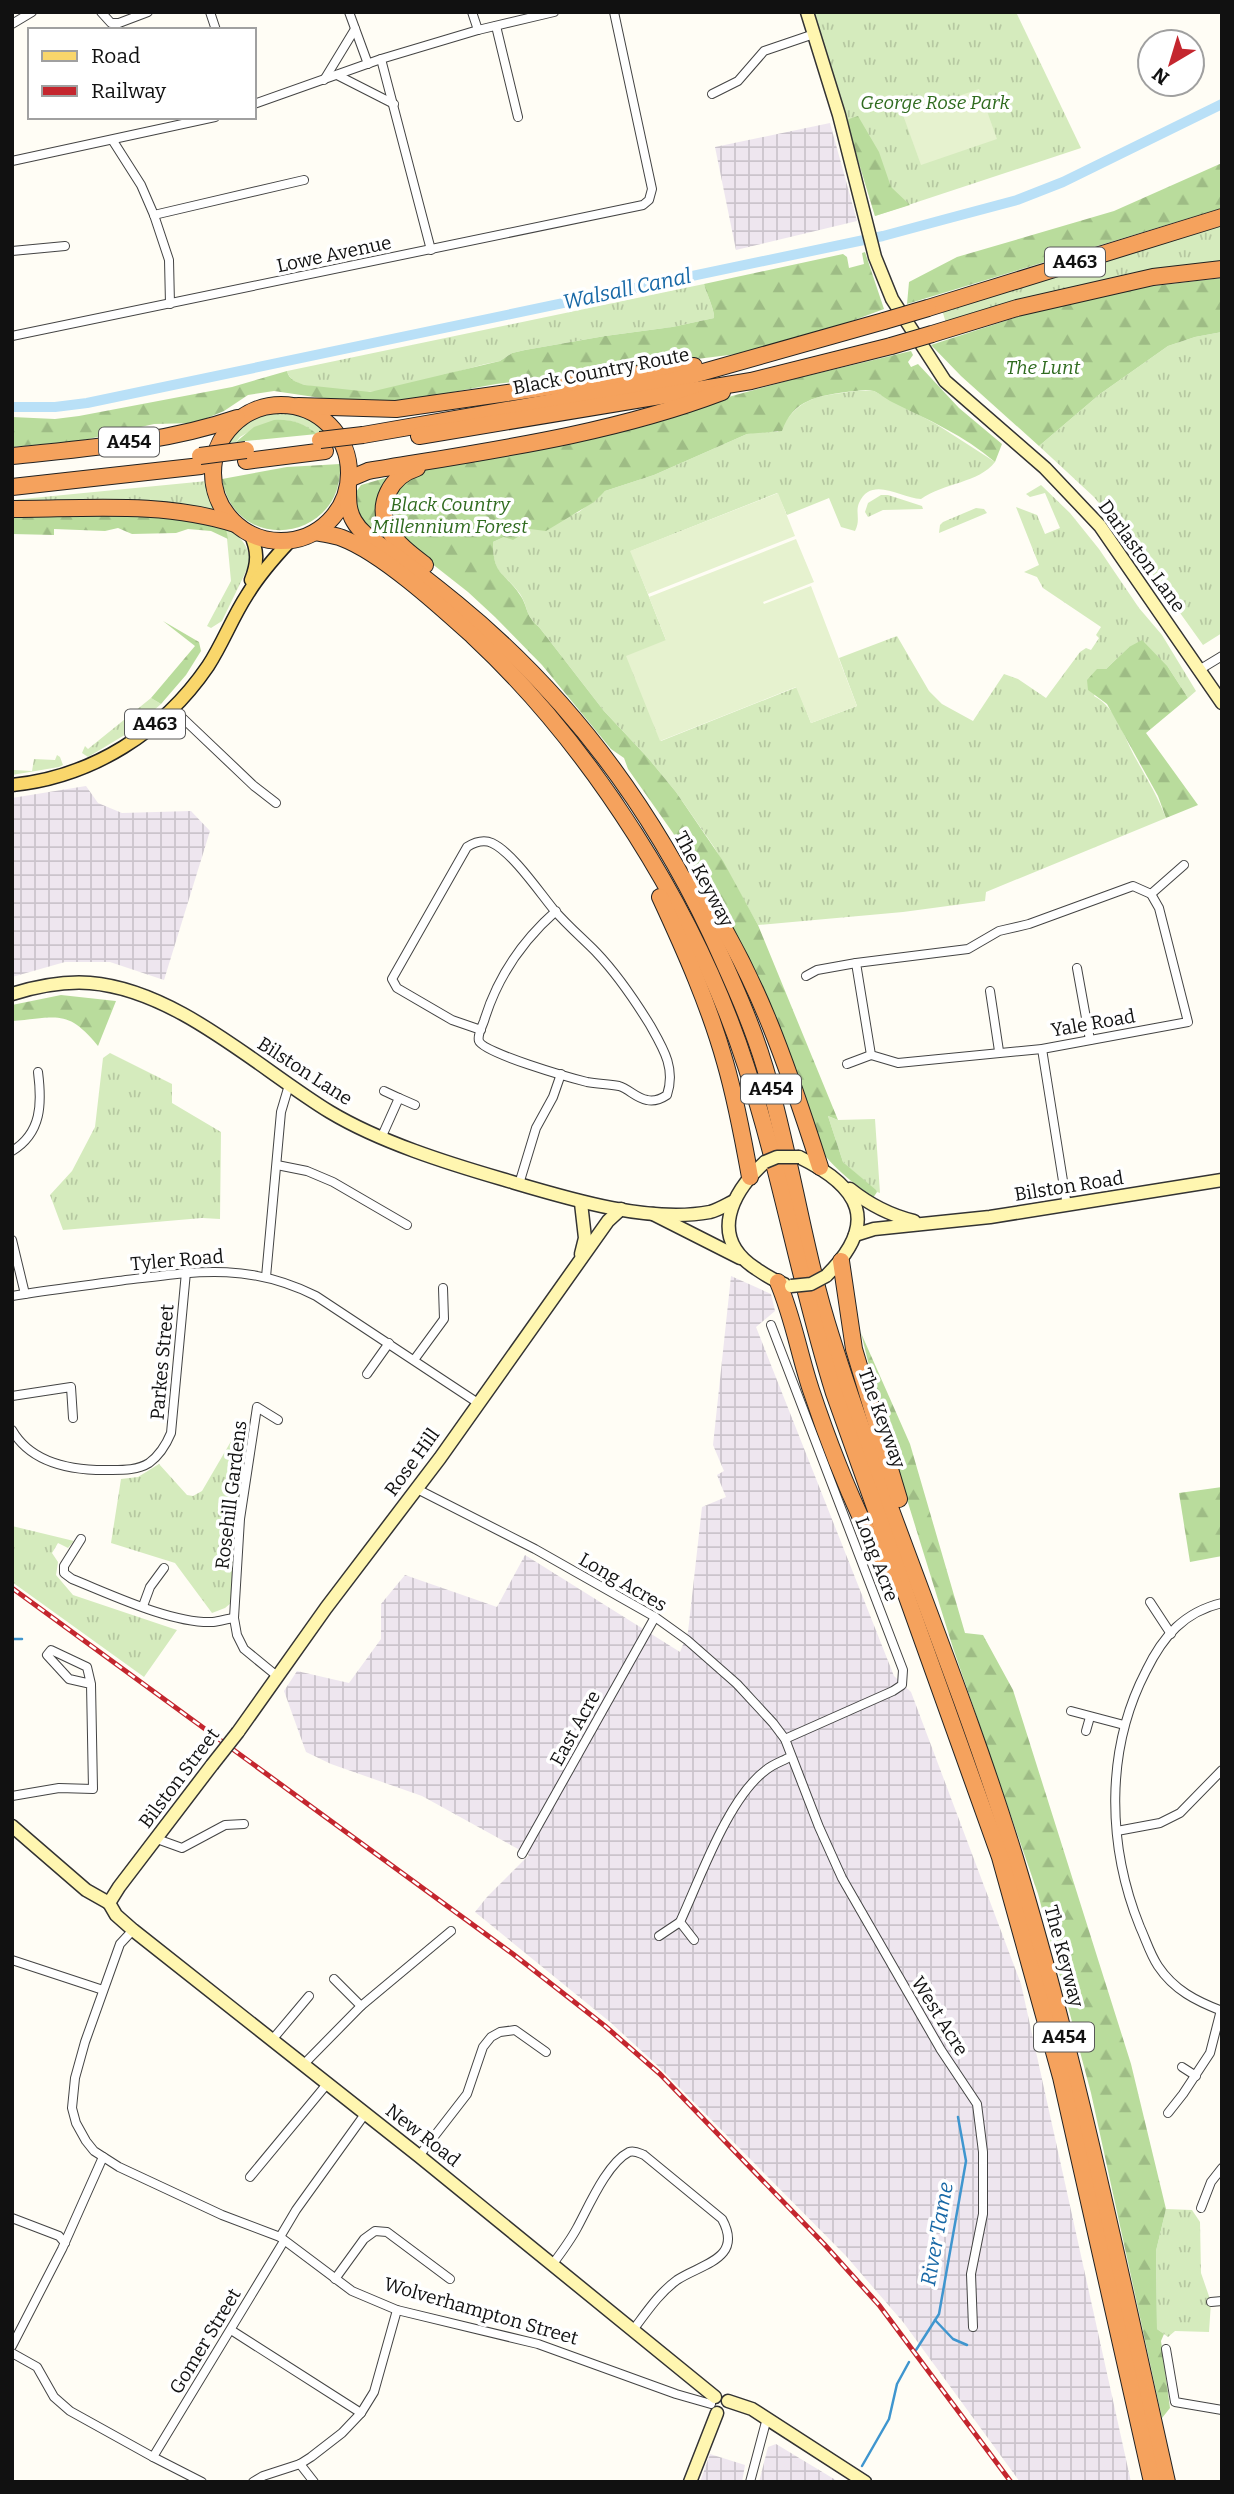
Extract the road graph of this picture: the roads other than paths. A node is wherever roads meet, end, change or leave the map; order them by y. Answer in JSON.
{"nodes":[{"id":1,"x":32,"y":12,"type":"edge"},
{"id":2,"x":101,"y":12,"type":"edge"},
{"id":3,"x":148,"y":12,"type":"edge"},
{"id":4,"x":349,"y":12,"type":"edge"},
{"id":5,"x":472,"y":12,"type":"edge"},
{"id":6,"x":554,"y":12,"type":"edge"},
{"id":7,"x":614,"y":12,"type":"edge"},
{"id":8,"x":807,"y":12,"type":"edge"},
{"id":9,"x":12,"y":24,"type":"edge"},
{"id":10,"x":496,"y":26,"type":"junction"},
{"id":11,"x":355,"y":29,"type":"junction"},
{"id":12,"x":478,"y":30,"type":"junction"},
{"id":13,"x":814,"y":34,"type":"junction"},
{"id":14,"x":381,"y":59,"type":"junction"},
{"id":15,"x":368,"y":64,"type":"junction"},
{"id":16,"x":337,"y":75,"type":"junction"},
{"id":17,"x":324,"y":80,"type":"junction"},
{"id":18,"x":712,"y":94,"type":"dead end"},
{"id":19,"x":256,"y":103,"type":"edge"},
{"id":20,"x":394,"y":104,"type":"junction"},
{"id":21,"x":518,"y":117,"type":"dead end"},
{"id":22,"x":206,"y":119,"type":"edge"},
{"id":23,"x":113,"y":141,"type":"junction"},
{"id":24,"x":12,"y":161,"type":"edge"},
{"id":25,"x":304,"y":180,"type":"dead end"},
{"id":26,"x":154,"y":215,"type":"junction"},
{"id":27,"x":1222,"y":217,"type":"edge"},
{"id":28,"x":65,"y":246,"type":"dead end"},
{"id":29,"x":431,"y":250,"type":"junction"},
{"id":30,"x":12,"y":251,"type":"edge"},
{"id":31,"x":1222,"y":269,"type":"edge"},
{"id":32,"x":170,"y":304,"type":"junction"},
{"id":33,"x":12,"y":336,"type":"edge"},
{"id":34,"x":749,"y":358,"type":"junction"},
{"id":35,"x":751,"y":381,"type":"junction"},
{"id":36,"x":298,"y":406,"type":"junction"},
{"id":37,"x":243,"y":416,"type":"junction"},
{"id":38,"x":365,"y":439,"type":"junction"},
{"id":39,"x":12,"y":456,"type":"edge"},
{"id":40,"x":449,"y":458,"type":"junction"},
{"id":41,"x":201,"y":461,"type":"junction"},
{"id":42,"x":12,"y":477,"type":"edge"},
{"id":43,"x":349,"y":484,"type":"junction"},
{"id":44,"x":12,"y":487,"type":"edge"},
{"id":45,"x":12,"y":509,"type":"edge"},
{"id":46,"x":244,"y":529,"type":"junction"},
{"id":47,"x":316,"y":532,"type":"junction"},
{"id":48,"x":290,"y":541,"type":"junction"},
{"id":49,"x":245,"y":597,"type":"junction"},
{"id":50,"x":496,"y":636,"type":"junction"},
{"id":51,"x":1222,"y":656,"type":"edge"},
{"id":52,"x":1199,"y":670,"type":"junction"},
{"id":53,"x":1222,"y":703,"type":"edge"},
{"id":54,"x":172,"y":708,"type":"junction"},
{"id":55,"x":12,"y":785,"type":"edge"},
{"id":56,"x":608,"y":792,"type":"junction"},
{"id":57,"x":633,"y":794,"type":"junction"},
{"id":58,"x":276,"y":803,"type":"dead end"},
{"id":59,"x":1184,"y":865,"type":"dead end"},
{"id":60,"x":1151,"y":894,"type":"junction"},
{"id":61,"x":556,"y":911,"type":"junction"},
{"id":62,"x":856,"y":963,"type":"junction"},
{"id":63,"x":1077,"y":968,"type":"dead end"},
{"id":64,"x":806,"y":976,"type":"dead end"},
{"id":65,"x":990,"y":991,"type":"dead end"},
{"id":66,"x":12,"y":994,"type":"edge"},
{"id":67,"x":481,"y":1030,"type":"junction"},
{"id":68,"x":1090,"y":1040,"type":"junction"},
{"id":69,"x":1042,"y":1049,"type":"junction"},
{"id":70,"x":999,"y":1051,"type":"junction"},
{"id":71,"x":871,"y":1055,"type":"junction"},
{"id":72,"x":847,"y":1064,"type":"dead end"},
{"id":73,"x":38,"y":1072,"type":"dead end"},
{"id":74,"x":561,"y":1074,"type":"junction"},
{"id":75,"x":289,"y":1085,"type":"junction"},
{"id":76,"x":384,"y":1091,"type":"dead end"},
{"id":77,"x":399,"y":1098,"type":"junction"},
{"id":78,"x":415,"y":1105,"type":"dead end"},
{"id":79,"x":382,"y":1136,"type":"junction"},
{"id":80,"x":12,"y":1151,"type":"edge"},
{"id":81,"x":277,"y":1166,"type":"junction"},
{"id":82,"x":820,"y":1167,"type":"junction"},
{"id":83,"x":750,"y":1177,"type":"junction"},
{"id":84,"x":1222,"y":1180,"type":"edge"},
{"id":85,"x":519,"y":1184,"type":"junction"},
{"id":86,"x":844,"y":1185,"type":"junction"},
{"id":87,"x":734,"y":1201,"type":"junction"},
{"id":88,"x":582,"y":1203,"type":"junction"},
{"id":89,"x":1067,"y":1206,"type":"junction"},
{"id":90,"x":621,"y":1209,"type":"junction"},
{"id":91,"x":650,"y":1213,"type":"junction"},
{"id":92,"x":921,"y":1223,"type":"junction"},
{"id":93,"x":407,"y":1225,"type":"dead end"},
{"id":94,"x":855,"y":1235,"type":"junction"},
{"id":95,"x":12,"y":1240,"type":"edge"},
{"id":96,"x":743,"y":1260,"type":"junction"},
{"id":97,"x":841,"y":1261,"type":"junction"},
{"id":98,"x":575,"y":1268,"type":"junction"},
{"id":99,"x":186,"y":1272,"type":"junction"},
{"id":100,"x":266,"y":1277,"type":"junction"},
{"id":101,"x":785,"y":1284,"type":"junction"},
{"id":102,"x":443,"y":1289,"type":"dead end"},
{"id":103,"x":25,"y":1294,"type":"junction"},
{"id":104,"x":12,"y":1296,"type":"edge"},
{"id":105,"x":771,"y":1325,"type":"dead end"},
{"id":106,"x":389,"y":1343,"type":"junction"},
{"id":107,"x":414,"y":1360,"type":"junction"},
{"id":108,"x":367,"y":1374,"type":"dead end"},
{"id":109,"x":12,"y":1396,"type":"edge"},
{"id":110,"x":478,"y":1403,"type":"junction"},
{"id":111,"x":73,"y":1418,"type":"dead end"},
{"id":112,"x":278,"y":1420,"type":"dead end"},
{"id":113,"x":12,"y":1430,"type":"edge"},
{"id":114,"x":417,"y":1489,"type":"junction"},
{"id":115,"x":81,"y":1539,"type":"dead end"},
{"id":116,"x":164,"y":1568,"type":"dead end"},
{"id":117,"x":927,"y":1602,"type":"junction"},
{"id":118,"x":1150,"y":1602,"type":"dead end"},
{"id":119,"x":1222,"y":1603,"type":"edge"},
{"id":120,"x":143,"y":1606,"type":"junction"},
{"id":121,"x":655,"y":1617,"type":"junction"},
{"id":122,"x":234,"y":1618,"type":"junction"},
{"id":123,"x":916,"y":1622,"type":"junction"},
{"id":124,"x":1171,"y":1633,"type":"junction"},
{"id":125,"x":278,"y":1676,"type":"junction"},
{"id":126,"x":91,"y":1684,"type":"junction"},
{"id":127,"x":1071,"y":1711,"type":"dead end"},
{"id":128,"x":1090,"y":1717,"type":"junction"},
{"id":129,"x":1124,"y":1726,"type":"junction"},
{"id":130,"x":1086,"y":1731,"type":"dead end"},
{"id":131,"x":785,"y":1740,"type":"junction"},
{"id":132,"x":790,"y":1757,"type":"junction"},
{"id":133,"x":1222,"y":1770,"type":"edge"},
{"id":134,"x":12,"y":1796,"type":"edge"},
{"id":135,"x":244,"y":1824,"type":"dead end"},
{"id":136,"x":14,"y":1830,"type":"edge"},
{"id":137,"x":1117,"y":1830,"type":"junction"},
{"id":138,"x":157,"y":1839,"type":"junction"},
{"id":139,"x":522,"y":1854,"type":"dead end"},
{"id":140,"x":109,"y":1903,"type":"junction"},
{"id":141,"x":680,"y":1922,"type":"junction"},
{"id":142,"x":133,"y":1930,"type":"junction"},
{"id":143,"x":451,"y":1931,"type":"dead end"},
{"id":144,"x":659,"y":1936,"type":"dead end"},
{"id":145,"x":694,"y":1940,"type":"dead end"},
{"id":146,"x":12,"y":1960,"type":"edge"},
{"id":147,"x":334,"y":1979,"type":"dead end"},
{"id":148,"x":103,"y":1990,"type":"junction"},
{"id":149,"x":309,"y":1996,"type":"dead end"},
{"id":150,"x":360,"y":2006,"type":"junction"},
{"id":151,"x":1221,"y":2010,"type":"edge"},
{"id":152,"x":272,"y":2040,"type":"junction"},
{"id":153,"x":546,"y":2052,"type":"dead end"},
{"id":154,"x":303,"y":2065,"type":"junction"},
{"id":155,"x":1182,"y":2067,"type":"dead end"},
{"id":156,"x":1196,"y":2076,"type":"junction"},
{"id":157,"x":327,"y":2084,"type":"junction"},
{"id":158,"x":1168,"y":2113,"type":"dead end"},
{"id":159,"x":365,"y":2114,"type":"junction"},
{"id":160,"x":419,"y":2156,"type":"junction"},
{"id":161,"x":103,"y":2157,"type":"junction"},
{"id":162,"x":1222,"y":2168,"type":"edge"},
{"id":163,"x":250,"y":2176,"type":"dead end"},
{"id":164,"x":1200,"y":2208,"type":"dead end"},
{"id":165,"x":12,"y":2218,"type":"edge"},
{"id":166,"x":282,"y":2239,"type":"junction"},
{"id":167,"x":65,"y":2243,"type":"junction"},
{"id":168,"x":552,"y":2264,"type":"junction"},
{"id":169,"x":450,"y":2278,"type":"dead end"},
{"id":170,"x":335,"y":2279,"type":"junction"},
{"id":171,"x":1222,"y":2301,"type":"edge"},
{"id":172,"x":1211,"y":2302,"type":"dead end"},
{"id":173,"x":397,"y":2310,"type":"junction"},
{"id":174,"x":973,"y":2327,"type":"dead end"},
{"id":175,"x":231,"y":2330,"type":"junction"},
{"id":176,"x":633,"y":2330,"type":"junction"},
{"id":177,"x":12,"y":2346,"type":"edge"},
{"id":178,"x":1166,"y":2349,"type":"dead end"},
{"id":179,"x":12,"y":2353,"type":"edge"},
{"id":180,"x":719,"y":2405,"type":"junction"},
{"id":181,"x":1222,"y":2410,"type":"edge"},
{"id":182,"x":361,"y":2413,"type":"junction"},
{"id":183,"x":761,"y":2416,"type":"junction"},
{"id":184,"x":1150,"y":2441,"type":"junction"},
{"id":185,"x":153,"y":2457,"type":"junction"},
{"id":186,"x":300,"y":2464,"type":"junction"},
{"id":187,"x":202,"y":2482,"type":"edge"},
{"id":188,"x":253,"y":2482,"type":"edge"},
{"id":189,"x":314,"y":2482,"type":"edge"},
{"id":190,"x":690,"y":2482,"type":"edge"},
{"id":191,"x":750,"y":2482,"type":"edge"},
{"id":192,"x":865,"y":2482,"type":"edge"},
{"id":193,"x":1152,"y":2482,"type":"edge"},
{"id":194,"x":1167,"y":2482,"type":"edge"}],
"edges":[{"from":1,"to":9,"type":"street"},
{"from":2,"to":3,"type":"street"},
{"from":4,"to":11,"type":"street"},
{"from":5,"to":12,"type":"street"},
{"from":6,"to":10,"type":"street"},
{"from":7,"to":29,"type":"street","name":"Lowe Avenue"},
{"from":8,"to":13,"type":"main road"},
{"from":10,"to":12,"type":"street"},
{"from":10,"to":21,"type":"street"},
{"from":11,"to":15,"type":"street"},
{"from":11,"to":17,"type":"street"},
{"from":12,"to":14,"type":"street"},
{"from":13,"to":18,"type":"street"},
{"from":13,"to":52,"type":"main road","name":"Darlaston Lane"},
{"from":14,"to":15,"type":"street"},
{"from":14,"to":20,"type":"street"},
{"from":15,"to":16,"type":"street"},
{"from":16,"to":17,"type":"street"},
{"from":16,"to":20,"type":"street"},
{"from":17,"to":19,"type":"street"},
{"from":20,"to":29,"type":"street"},
{"from":22,"to":23,"type":"street"},
{"from":23,"to":24,"type":"street"},
{"from":23,"to":26,"type":"street"},
{"from":25,"to":26,"type":"street"},
{"from":26,"to":32,"type":"street"},
{"from":27,"to":34,"type":"highway","name":"Black Country Route","number":"A463","bridge":true},
{"from":28,"to":30,"type":"street"},
{"from":29,"to":32,"type":"street","name":"Lowe Avenue"},
{"from":31,"to":35,"type":"highway","name":"Black Country Route","number":"A463","bridge":true},
{"from":32,"to":33,"type":"street","name":"Lowe Avenue"},
{"from":34,"to":36,"type":"highway"},
{"from":34,"to":38,"type":"highway","name":"Black Country Route","number":"A463"},
{"from":35,"to":38,"type":"highway","name":"Black Country Route","number":"A463"},
{"from":35,"to":40,"type":"highway"},
{"from":36,"to":37,"type":"highway"},
{"from":36,"to":43,"type":"highway"},
{"from":37,"to":39,"type":"highway","number":"A454"},
{"from":37,"to":46,"type":"highway"},
{"from":38,"to":41,"type":"highway","name":"Black Country Route","number":"A463","bridge":true},
{"from":40,"to":43,"type":"highway"},
{"from":40,"to":50,"type":"highway"},
{"from":41,"to":42,"type":"highway","name":"Black Country Route","number":"A463"},
{"from":41,"to":44,"type":"highway","name":"Black Country Route","number":"A463"},
{"from":43,"to":47,"type":"highway"},
{"from":43,"to":50,"type":"highway","name":"The Keyway","number":"A454"},
{"from":45,"to":46,"type":"highway"},
{"from":46,"to":48,"type":"highway"},
{"from":46,"to":49,"type":"main road"},
{"from":47,"to":48,"type":"highway"},
{"from":47,"to":56,"type":"highway","name":"The Keyway","number":"A454"},
{"from":48,"to":49,"type":"main road"},
{"from":49,"to":54,"type":"main road","number":"A463"},
{"from":50,"to":57,"type":"highway","name":"The Keyway","number":"A454"},
{"from":51,"to":52,"type":"street"},
{"from":52,"to":53,"type":"main road","name":"Darlaston Lane"},
{"from":54,"to":55,"type":"main road","number":"A463"},
{"from":54,"to":58,"type":"street"},
{"from":56,"to":83,"type":"highway"},
{"from":56,"to":123,"type":"highway","name":"The Keyway","number":"A454"},
{"from":57,"to":82,"type":"highway"},
{"from":57,"to":117,"type":"highway","name":"The Keyway","number":"A454"},
{"from":59,"to":60,"type":"street"},
{"from":60,"to":62,"type":"street"},
{"from":60,"to":68,"type":"street","name":"Yale Road"},
{"from":61,"to":67,"type":"street"},
{"from":61,"to":67,"type":"street"},
{"from":61,"to":74,"type":"street"},
{"from":62,"to":64,"type":"street"},
{"from":62,"to":71,"type":"street"},
{"from":63,"to":68,"type":"street"},
{"from":65,"to":70,"type":"street"},
{"from":66,"to":75,"type":"main road","name":"Bilston Lane"},
{"from":67,"to":74,"type":"street"},
{"from":68,"to":69,"type":"street","name":"Yale Road"},
{"from":69,"to":70,"type":"street","name":"Yale Road"},
{"from":69,"to":89,"type":"street"},
{"from":70,"to":71,"type":"street","name":"Yale Road"},
{"from":71,"to":72,"type":"street"},
{"from":73,"to":80,"type":"street"},
{"from":74,"to":85,"type":"street"},
{"from":75,"to":79,"type":"main road","name":"Bilston Lane"},
{"from":75,"to":81,"type":"street"},
{"from":76,"to":77,"type":"street"},
{"from":77,"to":78,"type":"street"},
{"from":77,"to":79,"type":"street"},
{"from":79,"to":85,"type":"main road","name":"Bilston Lane"},
{"from":81,"to":93,"type":"street"},
{"from":81,"to":100,"type":"street"},
{"from":82,"to":83,"type":"main road","bridge":true},
{"from":82,"to":86,"type":"main road"},
{"from":83,"to":87,"type":"main road"},
{"from":84,"to":89,"type":"main road","name":"Bilston Road"},
{"from":85,"to":88,"type":"main road","name":"Bilston Lane"},
{"from":86,"to":92,"type":"main road","name":"Bilston Road"},
{"from":86,"to":94,"type":"main road"},
{"from":87,"to":91,"type":"main road"},
{"from":87,"to":96,"type":"main road"},
{"from":88,"to":90,"type":"main road"},
{"from":88,"to":98,"type":"main road","name":"Rose Hill"},
{"from":89,"to":92,"type":"main road","name":"Bilston Road"},
{"from":90,"to":91,"type":"main road"},
{"from":90,"to":98,"type":"main road","name":"Rose Hill"},
{"from":91,"to":96,"type":"main road"},
{"from":92,"to":94,"type":"main road","name":"Bilston Road"},
{"from":94,"to":97,"type":"main road"},
{"from":95,"to":103,"type":"street"},
{"from":96,"to":101,"type":"main road"},
{"from":97,"to":101,"type":"main road","bridge":true},
{"from":97,"to":117,"type":"highway"},
{"from":98,"to":110,"type":"main road","name":"Rose Hill"},
{"from":99,"to":100,"type":"street","name":"Tyler Road"},
{"from":99,"to":103,"type":"street","name":"Tyler Road"},
{"from":99,"to":113,"type":"street","name":"Parkes Street"},
{"from":100,"to":106,"type":"street","name":"Tyler Road"},
{"from":101,"to":123,"type":"highway"},
{"from":102,"to":107,"type":"street"},
{"from":103,"to":104,"type":"street","name":"Tyler Road"},
{"from":105,"to":131,"type":"street","name":"Long Acre"},
{"from":106,"to":107,"type":"street","name":"Tyler Road"},
{"from":106,"to":108,"type":"street"},
{"from":107,"to":110,"type":"street","name":"Tyler Road"},
{"from":109,"to":111,"type":"street"},
{"from":110,"to":114,"type":"main road","name":"Rose Hill"},
{"from":112,"to":122,"type":"street","name":"Rosehill Gardens"},
{"from":114,"to":121,"type":"street","name":"Long Acres"},
{"from":114,"to":125,"type":"main road","name":"Rose Hill"},
{"from":115,"to":120,"type":"street"},
{"from":116,"to":120,"type":"street"},
{"from":117,"to":184,"type":"highway","name":"The Keyway","number":"A454"},
{"from":118,"to":124,"type":"street"},
{"from":119,"to":124,"type":"street"},
{"from":120,"to":122,"type":"street"},
{"from":121,"to":131,"type":"street","name":"Long Acres"},
{"from":121,"to":139,"type":"street","name":"East Acre"},
{"from":122,"to":125,"type":"street","name":"Rosehill Gardens"},
{"from":123,"to":184,"type":"highway","name":"The Keyway","number":"A454"},
{"from":124,"to":129,"type":"street"},
{"from":125,"to":138,"type":"main road","name":"Bilston Street","bridge":true},
{"from":126,"to":126,"type":"street"},
{"from":126,"to":134,"type":"street"},
{"from":127,"to":128,"type":"street"},
{"from":128,"to":129,"type":"street"},
{"from":128,"to":130,"type":"street"},
{"from":129,"to":137,"type":"street"},
{"from":131,"to":132,"type":"street","name":"West Acre"},
{"from":132,"to":141,"type":"street"},
{"from":132,"to":174,"type":"street","name":"West Acre"},
{"from":133,"to":137,"type":"street"},
{"from":135,"to":138,"type":"street"},
{"from":136,"to":140,"type":"main road","name":"New Road"},
{"from":137,"to":151,"type":"street"},
{"from":138,"to":140,"type":"main road","name":"Bilston Street"},
{"from":140,"to":142,"type":"main road","name":"New Road"},
{"from":141,"to":144,"type":"street"},
{"from":141,"to":145,"type":"street"},
{"from":142,"to":148,"type":"street"},
{"from":142,"to":152,"type":"main road","name":"New Road"},
{"from":143,"to":150,"type":"street"},
{"from":146,"to":148,"type":"street"},
{"from":147,"to":150,"type":"street"},
{"from":148,"to":161,"type":"street"},
{"from":149,"to":152,"type":"street"},
{"from":150,"to":154,"type":"street"},
{"from":151,"to":156,"type":"street"},
{"from":152,"to":154,"type":"main road","name":"New Road"},
{"from":153,"to":160,"type":"street"},
{"from":154,"to":157,"type":"main road","name":"New Road"},
{"from":155,"to":156,"type":"street"},
{"from":156,"to":158,"type":"street"},
{"from":157,"to":159,"type":"main road","name":"New Road"},
{"from":157,"to":163,"type":"street"},
{"from":159,"to":160,"type":"main road","name":"New Road"},
{"from":159,"to":166,"type":"street","name":"Gomer Street"},
{"from":160,"to":168,"type":"main road","name":"New Road"},
{"from":161,"to":166,"type":"street","name":"Wolverhampton Street"},
{"from":161,"to":167,"type":"street"},
{"from":162,"to":164,"type":"street"},
{"from":165,"to":167,"type":"street"},
{"from":166,"to":170,"type":"street","name":"Wolverhampton Street"},
{"from":166,"to":175,"type":"street","name":"Gomer Street"},
{"from":167,"to":177,"type":"street"},
{"from":168,"to":176,"type":"main road","name":"New Road"},
{"from":168,"to":176,"type":"street"},
{"from":169,"to":170,"type":"street"},
{"from":170,"to":173,"type":"street","name":"Wolverhampton Street"},
{"from":171,"to":172,"type":"street"},
{"from":173,"to":180,"type":"street","name":"Wolverhampton Street"},
{"from":173,"to":182,"type":"street"},
{"from":175,"to":182,"type":"street"},
{"from":175,"to":185,"type":"street","name":"Gomer Street"},
{"from":176,"to":180,"type":"main road","name":"New Road"},
{"from":178,"to":181,"type":"street"},
{"from":179,"to":185,"type":"street"},
{"from":180,"to":183,"type":"main road"},
{"from":180,"to":190,"type":"main road"},
{"from":182,"to":186,"type":"street"},
{"from":183,"to":191,"type":"street"},
{"from":183,"to":192,"type":"main road"},
{"from":184,"to":193,"type":"highway","name":"The Keyway","number":"A454"},
{"from":184,"to":194,"type":"highway","name":"The Keyway","number":"A454"},
{"from":185,"to":187,"type":"street"},
{"from":186,"to":188,"type":"street"},
{"from":186,"to":189,"type":"street"}]}
